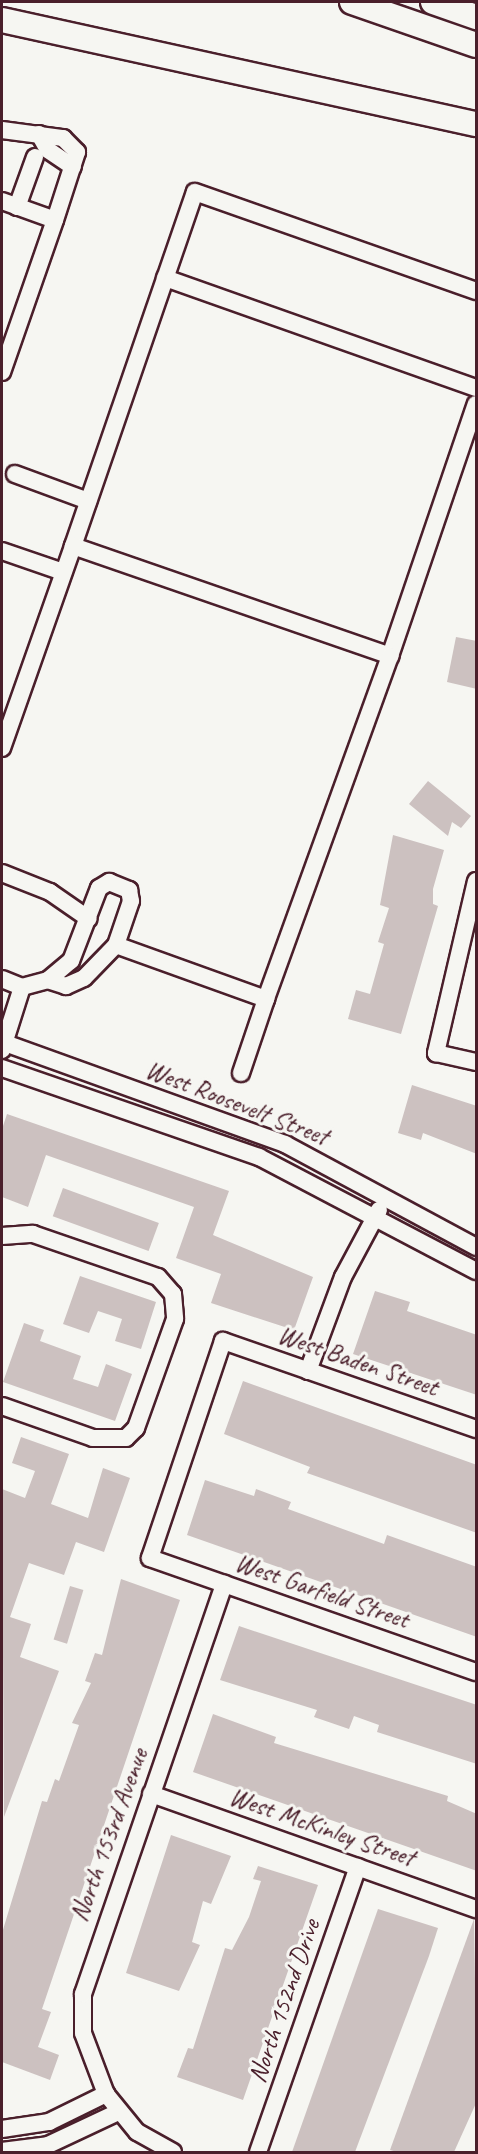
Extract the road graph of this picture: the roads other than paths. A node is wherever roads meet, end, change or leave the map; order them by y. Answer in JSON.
{"nodes":[{"id":1,"x":352,"y":2,"type":"edge"},
{"id":2,"x":433,"y":2,"type":"edge"},
{"id":3,"x":477,"y":17,"type":"edge"},
{"id":4,"x":2,"y":20,"type":"edge"},
{"id":5,"x":477,"y":45,"type":"edge"},
{"id":6,"x":477,"y":124,"type":"edge"},
{"id":7,"x":2,"y":130,"type":"edge"},
{"id":8,"x":35,"y":157,"type":"dead end"},
{"id":9,"x":10,"y":204,"type":"edge"},
{"id":10,"x":54,"y":220,"type":"junction"},
{"id":11,"x":165,"y":278,"type":"junction"},
{"id":12,"x":477,"y":291,"type":"edge"},
{"id":13,"x":5,"y":353,"type":"edge"},
{"id":14,"x":2,"y":372,"type":"edge"},
{"id":15,"x":477,"y":388,"type":"edge"},
{"id":16,"x":477,"y":404,"type":"edge"},
{"id":17,"x":15,"y":474,"type":"dead end"},
{"id":18,"x":88,"y":501,"type":"junction"},
{"id":19,"x":73,"y":546,"type":"junction"},
{"id":20,"x":2,"y":551,"type":"edge"},
{"id":21,"x":63,"y":572,"type":"junction"},
{"id":22,"x":390,"y":656,"type":"junction"},
{"id":23,"x":2,"y":748,"type":"edge"},
{"id":24,"x":2,"y":873,"type":"edge"},
{"id":25,"x":477,"y":881,"type":"edge"},
{"id":26,"x":88,"y":919,"type":"junction"},
{"id":27,"x":116,"y":945,"type":"junction"},
{"id":28,"x":2,"y":979,"type":"edge"},
{"id":29,"x":48,"y":980,"type":"junction"},
{"id":30,"x":22,"y":987,"type":"junction"},
{"id":31,"x":266,"y":999,"type":"junction"},
{"id":32,"x":2,"y":1045,"type":"edge"},
{"id":33,"x":477,"y":1062,"type":"edge"},
{"id":34,"x":2,"y":1068,"type":"edge"},
{"id":35,"x":241,"y":1073,"type":"dead end"},
{"id":36,"x":386,"y":1197,"type":"junction"},
{"id":37,"x":374,"y":1218,"type":"junction"},
{"id":38,"x":2,"y":1236,"type":"edge"},
{"id":39,"x":477,"y":1247,"type":"edge"},
{"id":40,"x":477,"y":1271,"type":"edge"},
{"id":41,"x":308,"y":1371,"type":"junction"},
{"id":42,"x":2,"y":1406,"type":"edge"},
{"id":43,"x":477,"y":1429,"type":"edge"},
{"id":44,"x":150,"y":1558,"type":"joint"},
{"id":45,"x":224,"y":1584,"type":"junction"},
{"id":46,"x":477,"y":1672,"type":"edge"},
{"id":47,"x":151,"y":1794,"type":"junction"},
{"id":48,"x":358,"y":1867,"type":"junction"},
{"id":49,"x":477,"y":1909,"type":"edge"},
{"id":50,"x":112,"y":2103,"type":"junction"},
{"id":51,"x":2,"y":2129,"type":"edge"},
{"id":52,"x":2,"y":2151,"type":"edge"},
{"id":53,"x":173,"y":2152,"type":"edge"},
{"id":54,"x":258,"y":2152,"type":"edge"}],
"edges":[{"from":1,"to":5,"type":"highway"},
{"from":2,"to":3,"type":"highway"},
{"from":4,"to":6,"type":"highway"},
{"from":7,"to":10,"type":"street"},
{"from":8,"to":9,"type":"street"},
{"from":9,"to":10,"type":"street"},
{"from":10,"to":13,"type":"street"},
{"from":11,"to":12,"type":"street"},
{"from":11,"to":15,"type":"street"},
{"from":11,"to":18,"type":"street"},
{"from":13,"to":14,"type":"street"},
{"from":16,"to":22,"type":"street"},
{"from":17,"to":18,"type":"street"},
{"from":18,"to":19,"type":"street"},
{"from":19,"to":21,"type":"street"},
{"from":19,"to":22,"type":"street"},
{"from":20,"to":21,"type":"street"},
{"from":21,"to":23,"type":"street"},
{"from":22,"to":31,"type":"street"},
{"from":24,"to":26,"type":"street"},
{"from":25,"to":33,"type":"street"},
{"from":26,"to":27,"type":"street"},
{"from":26,"to":29,"type":"street"},
{"from":27,"to":29,"type":"street"},
{"from":27,"to":31,"type":"street"},
{"from":28,"to":30,"type":"street"},
{"from":29,"to":30,"type":"street"},
{"from":30,"to":32,"type":"street"},
{"from":31,"to":35,"type":"street"},
{"from":32,"to":36,"type":"street","name":"West Roosevelt Street"},
{"from":34,"to":37,"type":"street","name":"West Roosevelt Street"},
{"from":36,"to":37,"type":"street"},
{"from":36,"to":39,"type":"street","name":"West Roosevelt Street"},
{"from":37,"to":40,"type":"street","name":"West Roosevelt Street"},
{"from":37,"to":41,"type":"street"},
{"from":38,"to":42,"type":"street"},
{"from":41,"to":43,"type":"street","name":"West Baden Street"},
{"from":41,"to":44,"type":"street","name":"West Baden Street"},
{"from":44,"to":45,"type":"street","name":"West Garfield Street"},
{"from":45,"to":46,"type":"street","name":"West Garfield Street"},
{"from":45,"to":47,"type":"street","name":"North 153rd Avenue"},
{"from":47,"to":48,"type":"street","name":"West McKinley Street"},
{"from":47,"to":50,"type":"street","name":"North 153rd Avenue"},
{"from":48,"to":49,"type":"street","name":"West McKinley Street"},
{"from":48,"to":54,"type":"street","name":"North 152nd Drive"},
{"from":50,"to":51,"type":"street"},
{"from":50,"to":52,"type":"street"},
{"from":50,"to":53,"type":"street"}]}
